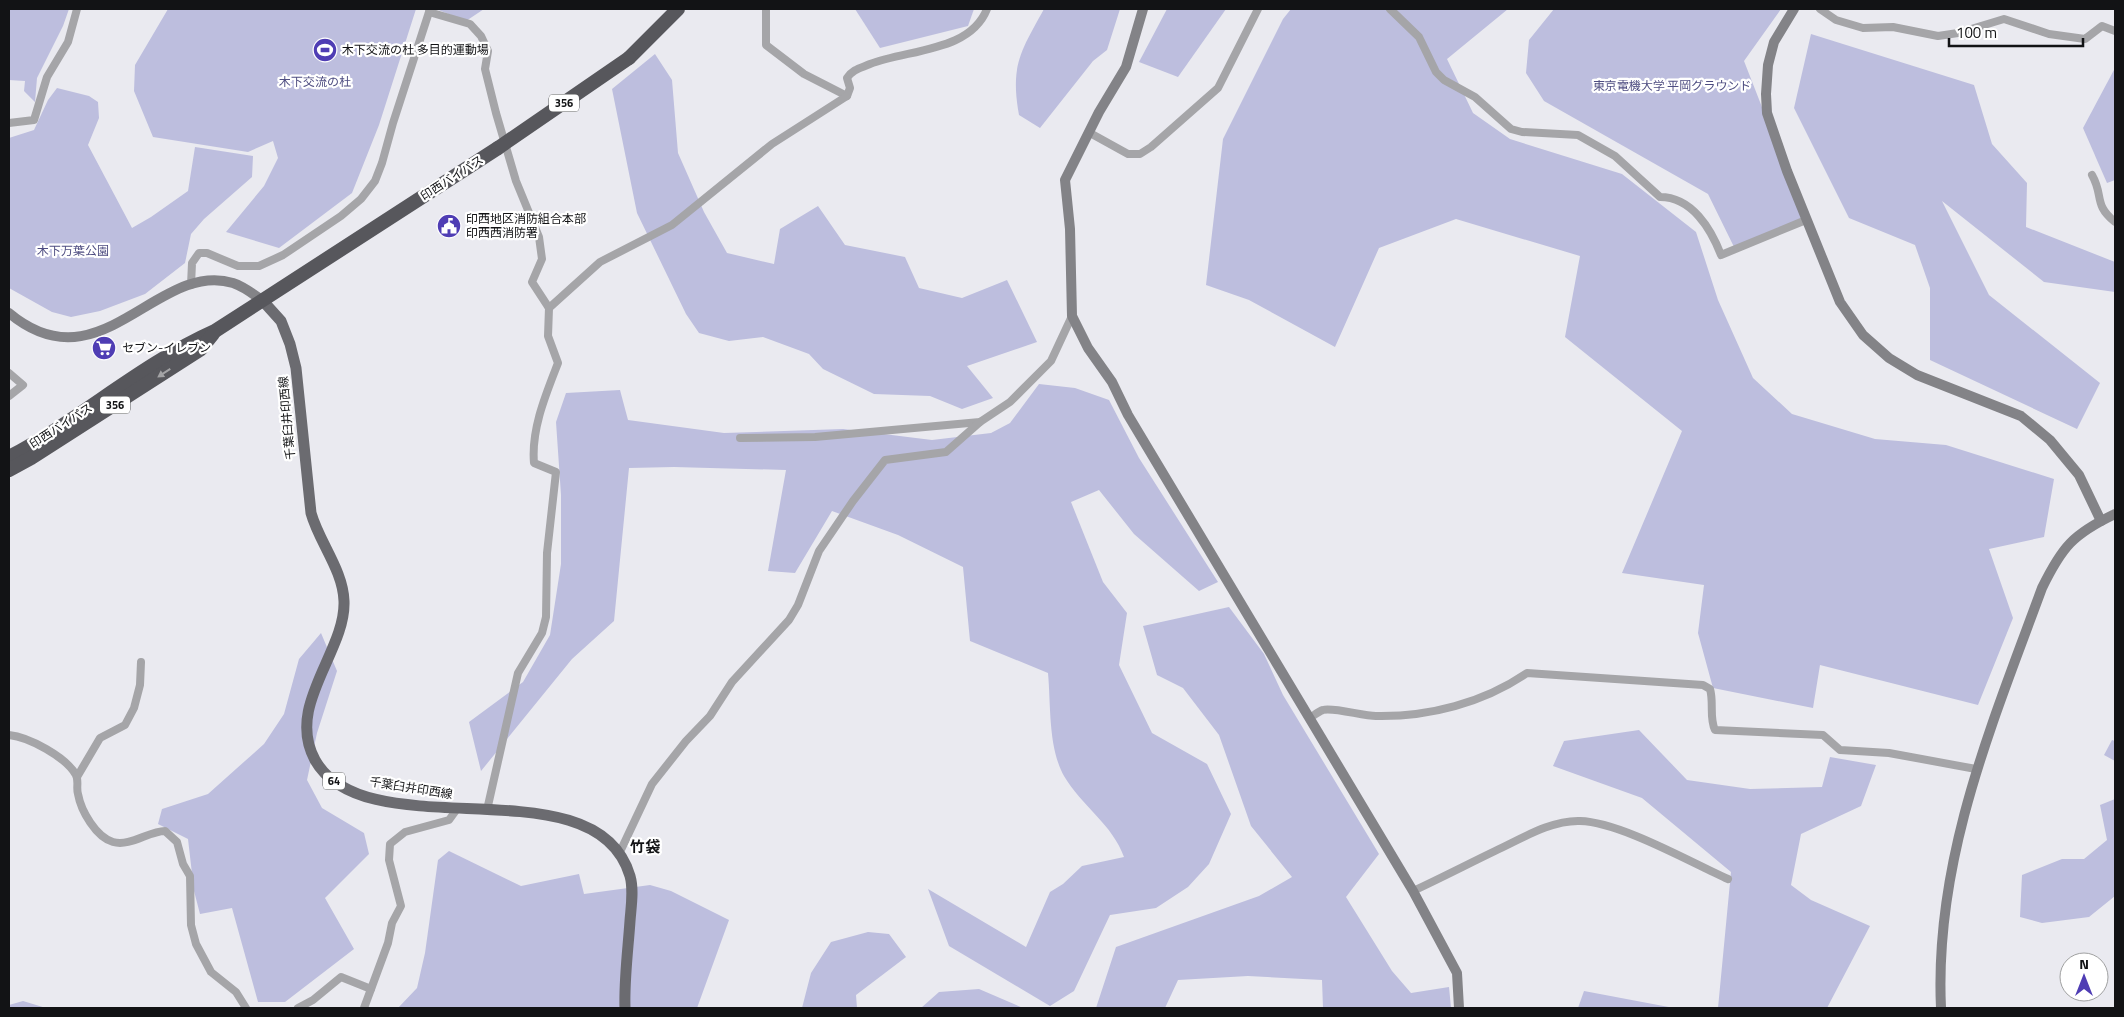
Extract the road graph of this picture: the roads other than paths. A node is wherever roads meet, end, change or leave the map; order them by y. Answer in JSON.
{"nodes":[{"id":1,"x":77,"y":9,"type":"edge"},
{"id":2,"x":678,"y":9,"type":"edge"},
{"id":3,"x":766,"y":9,"type":"edge"},
{"id":4,"x":987,"y":9,"type":"edge"},
{"id":5,"x":1143,"y":9,"type":"edge"},
{"id":6,"x":1258,"y":9,"type":"edge"},
{"id":7,"x":1390,"y":9,"type":"edge"},
{"id":8,"x":1794,"y":9,"type":"edge"},
{"id":9,"x":1820,"y":9,"type":"edge"},
{"id":10,"x":429,"y":10,"type":"edge"},
{"id":11,"x":2115,"y":31,"type":"edge"},
{"id":12,"x":847,"y":96,"type":"junction"},
{"id":13,"x":9,"y":123,"type":"edge"},
{"id":14,"x":1090,"y":133,"type":"junction"},
{"id":15,"x":2092,"y":175,"type":"dead end"},
{"id":16,"x":1806,"y":220,"type":"junction"},
{"id":17,"x":2115,"y":222,"type":"edge"},
{"id":18,"x":191,"y":285,"type":"junction"},
{"id":19,"x":262,"y":301,"type":"junction"},
{"id":20,"x":549,"y":308,"type":"junction"},
{"id":21,"x":9,"y":313,"type":"edge"},
{"id":22,"x":1072,"y":316,"type":"junction"},
{"id":23,"x":214,"y":332,"type":"junction"},
{"id":24,"x":9,"y":373,"type":"edge"},
{"id":25,"x":9,"y":396,"type":"edge"},
{"id":26,"x":980,"y":422,"type":"junction"},
{"id":27,"x":740,"y":438,"type":"dead end"},
{"id":28,"x":9,"y":458,"type":"edge"},
{"id":29,"x":9,"y":470,"type":"edge"},
{"id":30,"x":2115,"y":514,"type":"edge"},
{"id":31,"x":2101,"y":521,"type":"junction"},
{"id":32,"x":141,"y":662,"type":"dead end"},
{"id":33,"x":1310,"y":718,"type":"junction"},
{"id":34,"x":9,"y":735,"type":"edge"},
{"id":35,"x":1976,"y":769,"type":"junction"},
{"id":36,"x":77,"y":777,"type":"junction"},
{"id":37,"x":457,"y":809,"type":"junction"},
{"id":38,"x":487,"y":810,"type":"junction"},
{"id":39,"x":619,"y":854,"type":"junction"},
{"id":40,"x":1728,"y":879,"type":"dead end"},
{"id":41,"x":1414,"y":891,"type":"junction"},
{"id":42,"x":371,"y":989,"type":"junction"},
{"id":43,"x":246,"y":1008,"type":"edge"},
{"id":44,"x":298,"y":1008,"type":"edge"},
{"id":45,"x":364,"y":1008,"type":"edge"},
{"id":46,"x":626,"y":1008,"type":"edge"},
{"id":47,"x":1459,"y":1008,"type":"edge"},
{"id":48,"x":1941,"y":1008,"type":"edge"}],
"edges":[{"from":1,"to":13,"type":"street"},
{"from":2,"to":19,"type":"highway","name":"印西バイパス","number":"356","bridge":true},
{"from":3,"to":12,"type":"street"},
{"from":4,"to":12,"type":"street"},
{"from":5,"to":14,"type":"street"},
{"from":6,"to":14,"type":"street"},
{"from":7,"to":16,"type":"street"},
{"from":8,"to":16,"type":"street"},
{"from":9,"to":11,"type":"street"},
{"from":10,"to":18,"type":"street"},
{"from":10,"to":20,"type":"street"},
{"from":12,"to":20,"type":"street"},
{"from":14,"to":22,"type":"street"},
{"from":15,"to":17,"type":"street"},
{"from":16,"to":31,"type":"street"},
{"from":18,"to":19,"type":"street"},
{"from":18,"to":21,"type":"street"},
{"from":19,"to":23,"type":"highway","name":"印西バイパス","number":"356"},
{"from":19,"to":37,"type":"main road","name":"千葉臼井印西線","number":"64"},
{"from":20,"to":38,"type":"street"},
{"from":22,"to":26,"type":"street"},
{"from":22,"to":33,"type":"street"},
{"from":23,"to":28,"type":"highway","name":"印西バイパス","number":"356"},
{"from":23,"to":29,"type":"highway","name":"印西バイパス","number":"356","one_way":true},
{"from":24,"to":25,"type":"street"},
{"from":26,"to":27,"type":"street"},
{"from":26,"to":39,"type":"street"},
{"from":30,"to":31,"type":"street"},
{"from":31,"to":35,"type":"street"},
{"from":32,"to":36,"type":"street"},
{"from":33,"to":35,"type":"street"},
{"from":33,"to":41,"type":"street"},
{"from":34,"to":36,"type":"street"},
{"from":35,"to":48,"type":"street"},
{"from":36,"to":43,"type":"street"},
{"from":37,"to":38,"type":"main road","name":"千葉臼井印西線","number":"64"},
{"from":37,"to":42,"type":"street"},
{"from":38,"to":39,"type":"main road","name":"千葉臼井印西線","number":"64"},
{"from":39,"to":46,"type":"main road","name":"千葉臼井印西線","number":"64"},
{"from":40,"to":41,"type":"street"},
{"from":41,"to":47,"type":"street"},
{"from":42,"to":44,"type":"street"},
{"from":42,"to":45,"type":"street"}]}
